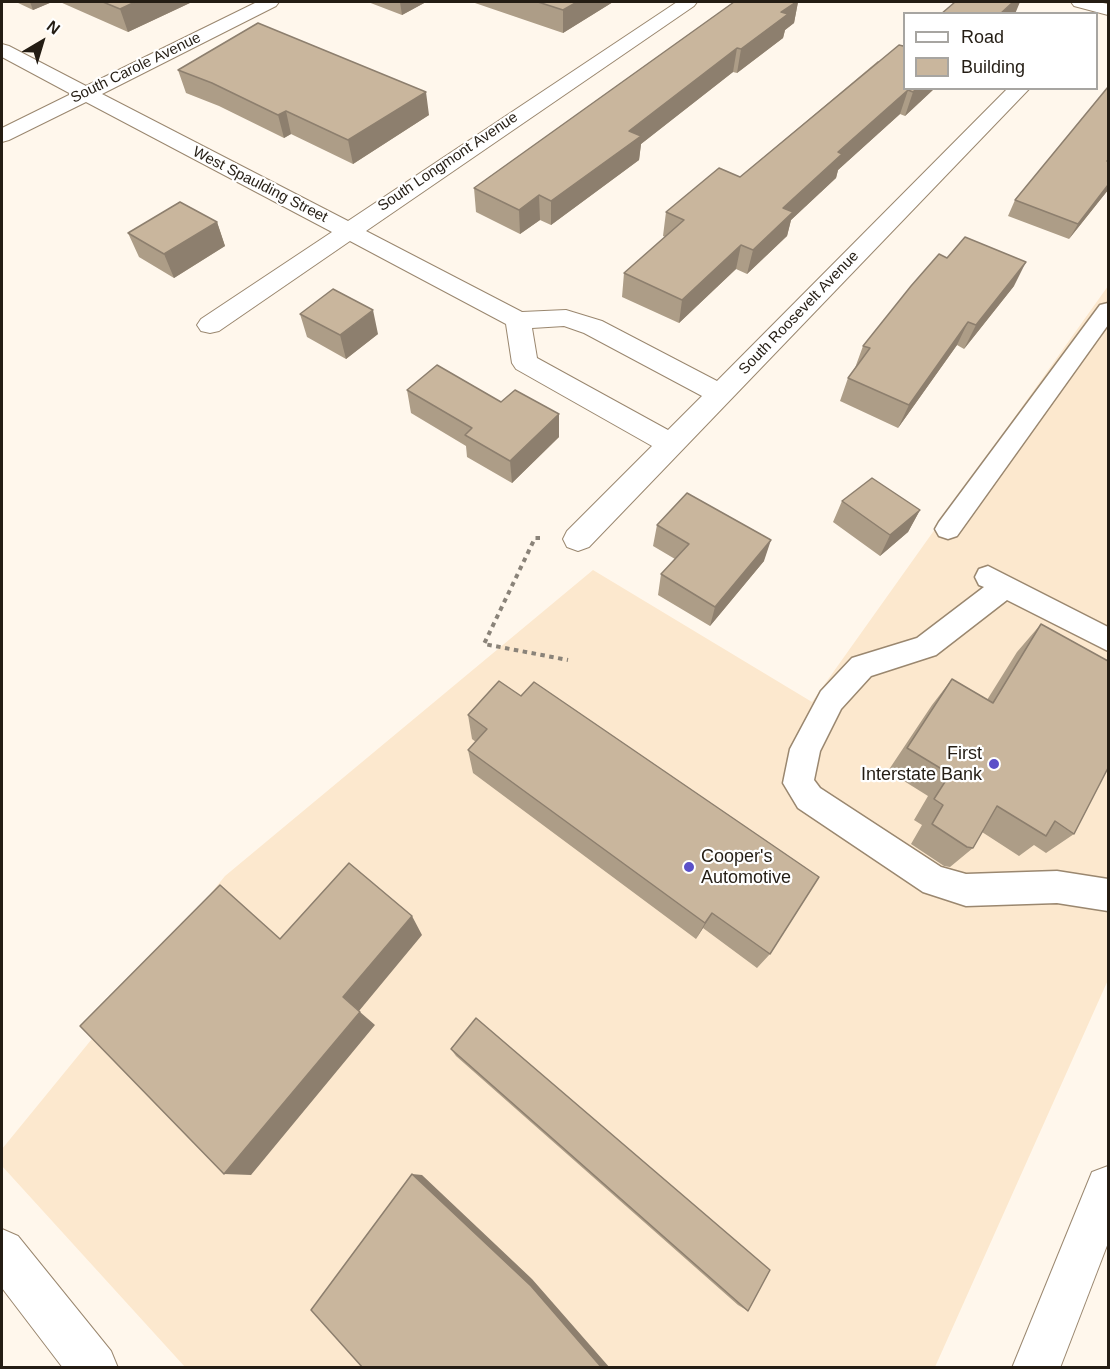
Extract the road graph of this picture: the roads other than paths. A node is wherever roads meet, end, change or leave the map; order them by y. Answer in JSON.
{"nodes":[{"id":1,"x":270,"y":2,"type":"edge"},
{"id":2,"x":688,"y":2,"type":"edge"},
{"id":3,"x":1080,"y":2,"type":"edge"},
{"id":4,"x":1099,"y":8,"type":"edge"},
{"id":5,"x":2,"y":50,"type":"edge"},
{"id":6,"x":1018,"y":90,"type":"edge"},
{"id":7,"x":84,"y":94,"type":"junction"},
{"id":8,"x":2,"y":136,"type":"edge"},
{"id":9,"x":347,"y":230,"type":"junction"},
{"id":10,"x":1108,"y":310,"type":"edge"},
{"id":11,"x":518,"y":320,"type":"junction"},
{"id":12,"x":210,"y":325,"type":"dead end"},
{"id":13,"x":720,"y":394,"type":"junction"},
{"id":14,"x":672,"y":444,"type":"junction"},
{"id":15,"x":948,"y":529,"type":"dead end"},
{"id":16,"x":578,"y":539,"type":"road end"},
{"id":17,"x":1108,"y":640,"type":"edge"},
{"id":18,"x":1108,"y":894,"type":"edge"},
{"id":19,"x":1108,"y":1188,"type":"edge"},
{"id":20,"x":2,"y":1252,"type":"edge"},
{"id":21,"x":94,"y":1368,"type":"edge"},
{"id":22,"x":1036,"y":1368,"type":"edge"}],
"edges":[{"from":1,"to":7,"type":"street","name":"South Carole Avenue"},
{"from":2,"to":9,"type":"street","name":"South Longmont Avenue"},
{"from":3,"to":4,"type":"street"},
{"from":5,"to":7,"type":"street","name":"West Spaulding Street"},
{"from":6,"to":13,"type":"street","name":"South Roosevelt Avenue"},
{"from":7,"to":8,"type":"street","name":"South Carole Avenue"},
{"from":7,"to":9,"type":"street","name":"West Spaulding Street"},
{"from":9,"to":11,"type":"street","name":"West Spaulding Street"},
{"from":9,"to":12,"type":"street","name":"South Longmont Avenue"},
{"from":10,"to":15,"type":"lane"},
{"from":11,"to":13,"type":"street"},
{"from":11,"to":14,"type":"street"},
{"from":13,"to":14,"type":"street","name":"South Roosevelt Avenue"},
{"from":14,"to":16,"type":"street","name":"South Roosevelt Avenue"},
{"from":17,"to":18,"type":"lane"},
{"from":19,"to":22,"type":"street"},
{"from":20,"to":21,"type":"street"}]}
